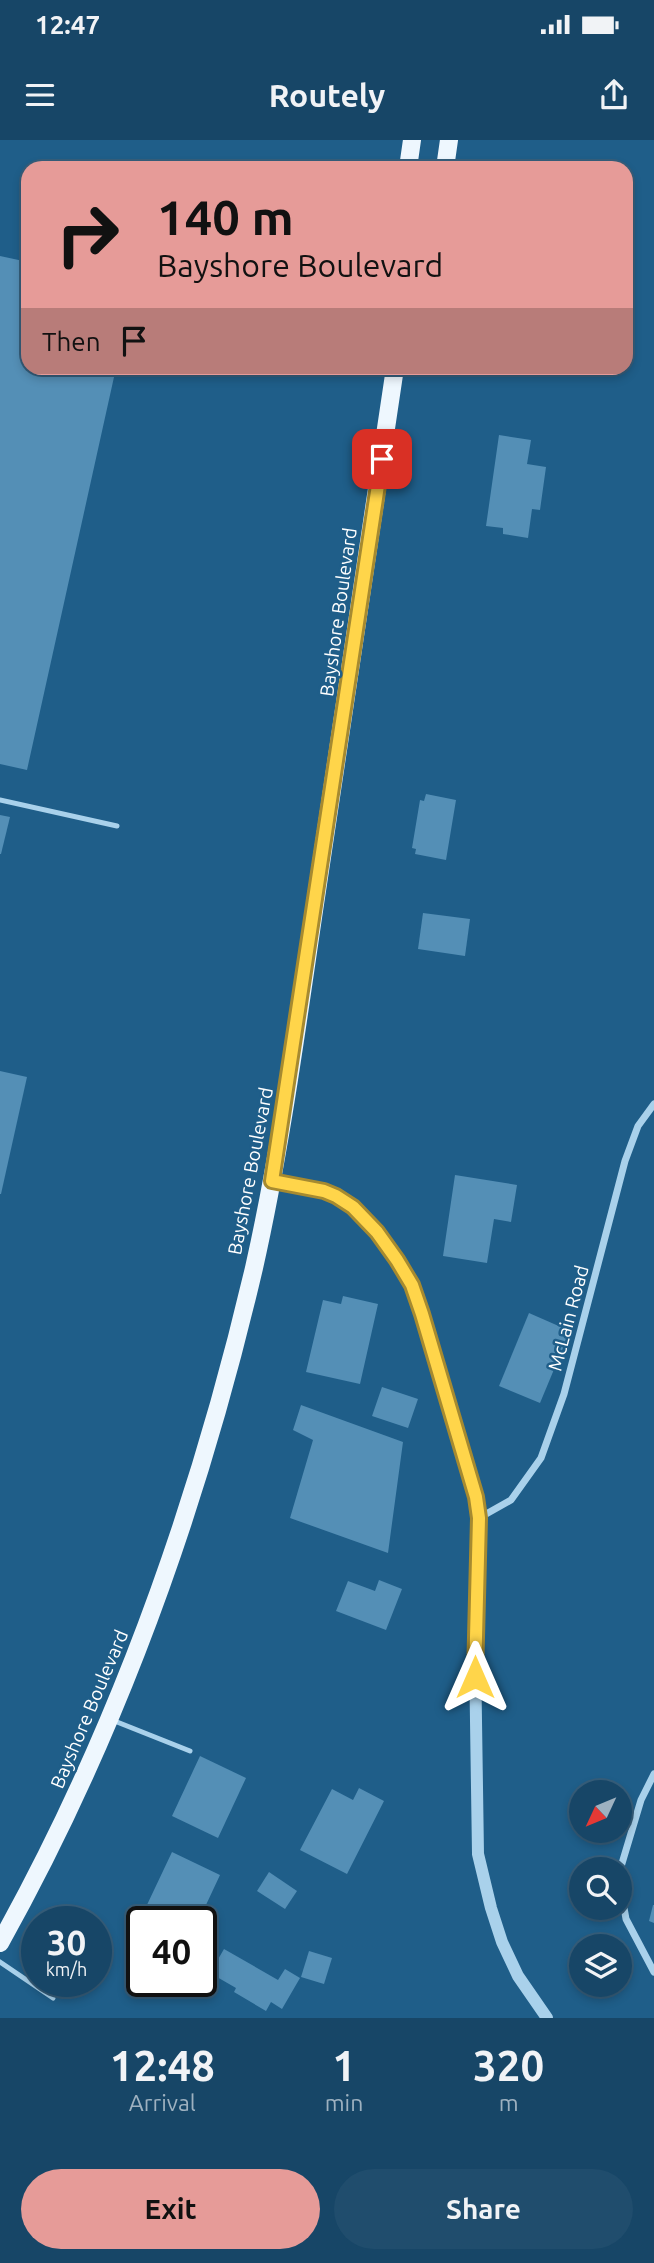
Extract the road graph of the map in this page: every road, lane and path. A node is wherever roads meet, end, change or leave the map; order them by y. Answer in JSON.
{"nodes":[{"id":1,"x":412,"y":140,"type":"edge"},
{"id":2,"x":449,"y":140,"type":"edge"},
{"id":3,"x":409,"y":161,"type":"edge"},
{"id":4,"x":446,"y":161,"type":"edge"},
{"id":5,"x":395,"y":375,"type":"edge"},
{"id":6,"x":0,"y":800,"type":"edge"},
{"id":7,"x":117,"y":827,"type":"dead end"},
{"id":8,"x":654,"y":1104,"type":"edge"},
{"id":9,"x":272,"y":1181,"type":"junction"},
{"id":10,"x":479,"y":1518,"type":"junction"},
{"id":11,"x":109,"y":1718,"type":"junction"},
{"id":12,"x":190,"y":1751,"type":"dead end"},
{"id":13,"x":654,"y":1774,"type":"edge"},
{"id":14,"x":624,"y":1857,"type":"edge"},
{"id":15,"x":627,"y":1920,"type":"edge"},
{"id":16,"x":0,"y":1943,"type":"edge"},
{"id":17,"x":0,"y":1962,"type":"edge"},
{"id":18,"x":654,"y":1972,"type":"edge"},
{"id":19,"x":54,"y":1998,"type":"dead end"},
{"id":20,"x":539,"y":2012,"type":"edge"},
{"id":21,"x":547,"y":2018,"type":"edge"}],
"edges":[{"from":1,"to":3,"type":"main road"},
{"from":2,"to":4,"type":"main road"},
{"from":5,"to":9,"type":"main road","name":"Bayshore Boulevard"},
{"from":6,"to":7,"type":"lane"},
{"from":8,"to":10,"type":"street","name":"McLain Road"},
{"from":9,"to":10,"type":"street"},
{"from":9,"to":11,"type":"main road","name":"Bayshore Boulevard"},
{"from":10,"to":20,"type":"street"},
{"from":11,"to":12,"type":"lane"},
{"from":11,"to":16,"type":"main road","name":"Bayshore Boulevard"},
{"from":13,"to":14,"type":"street"},
{"from":15,"to":18,"type":"street"},
{"from":17,"to":19,"type":"lane"},
{"from":20,"to":21,"type":"street"}]}
